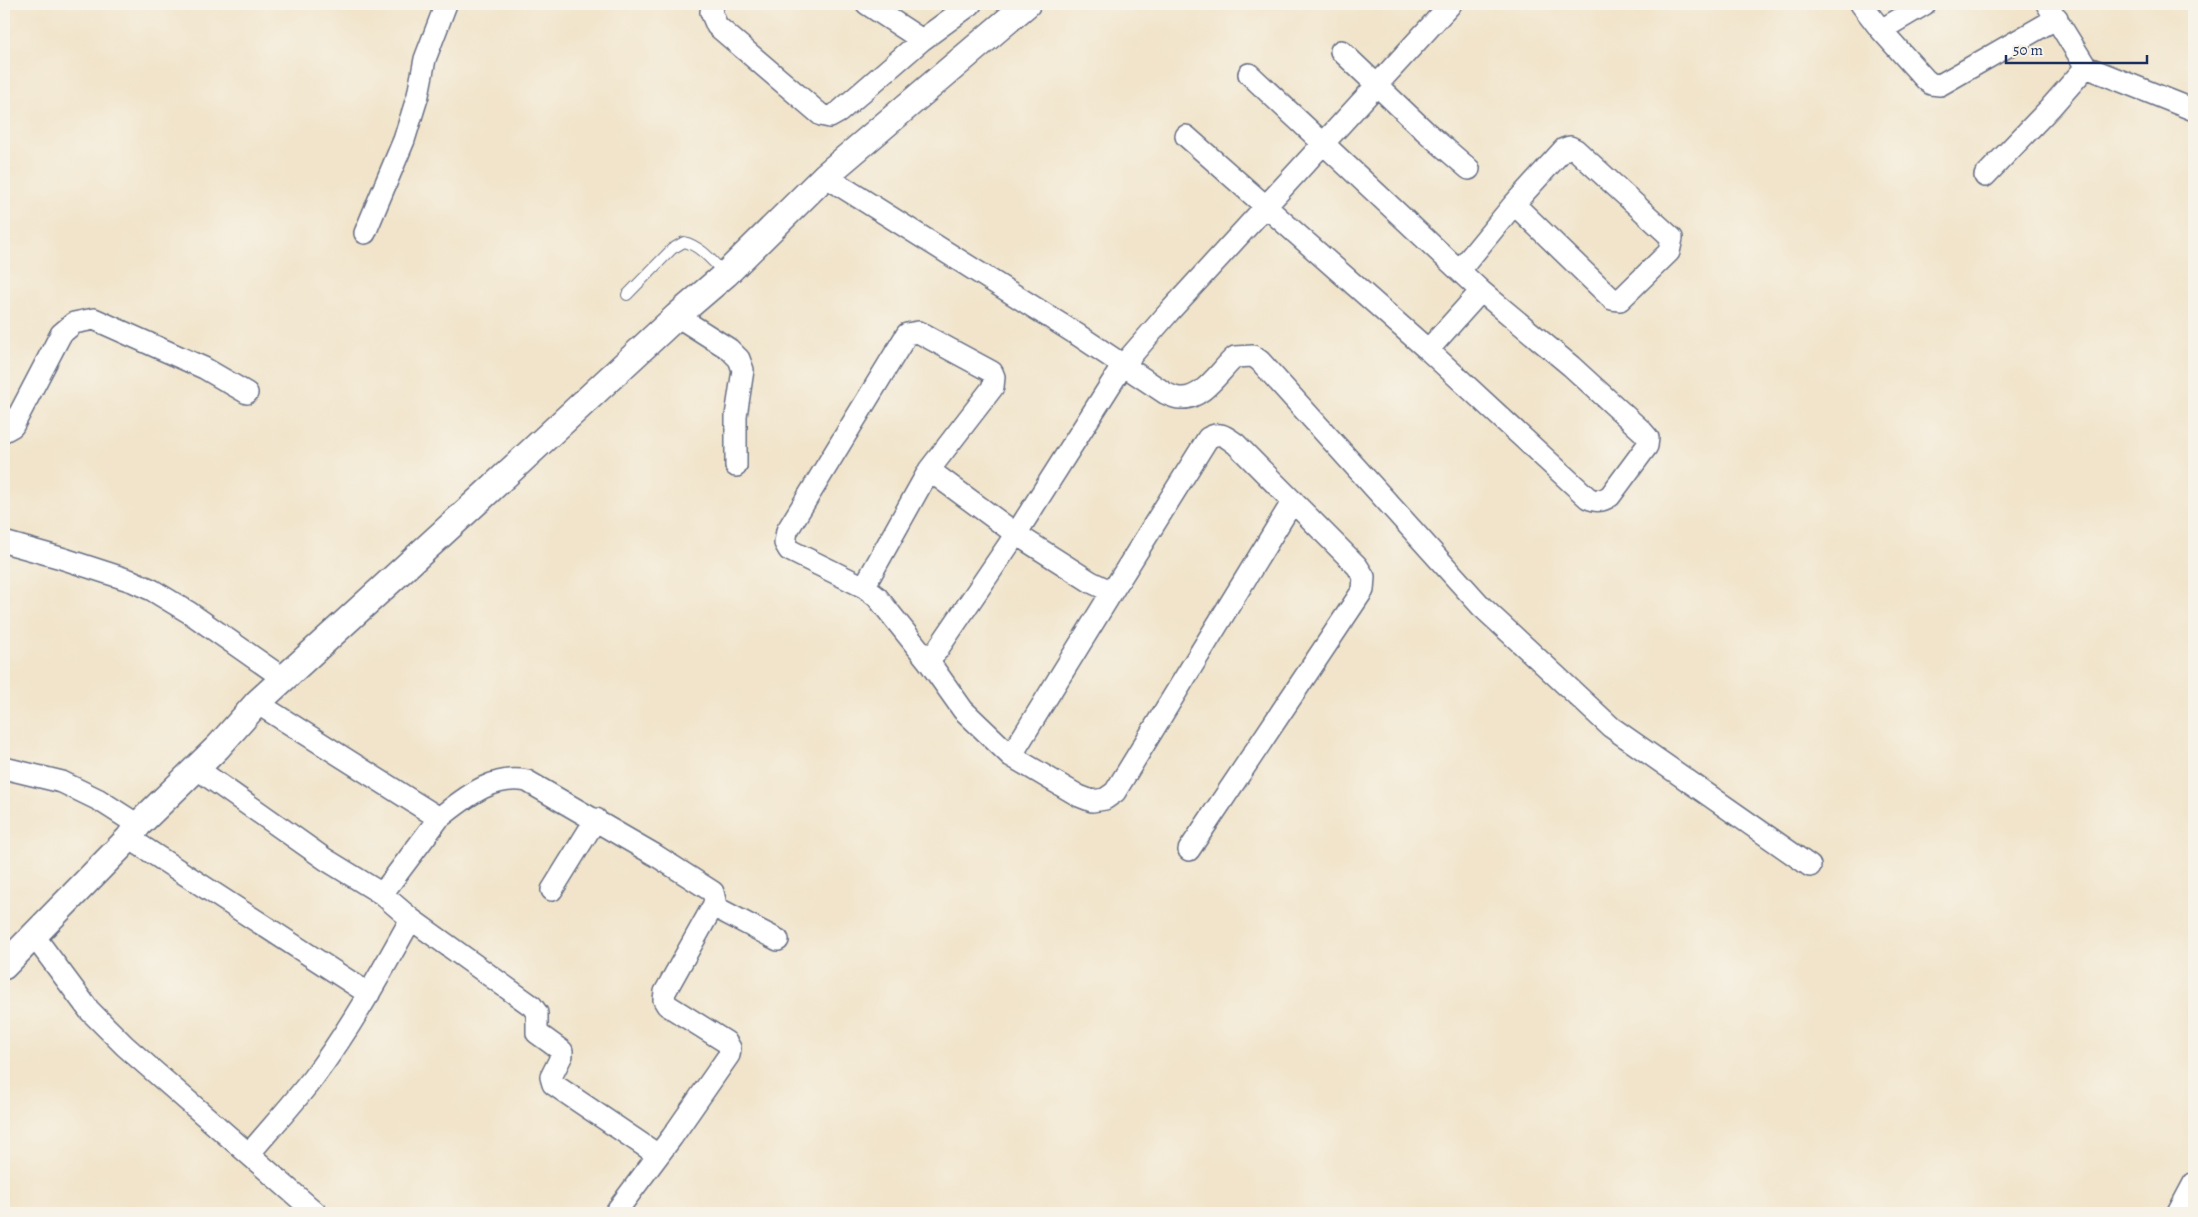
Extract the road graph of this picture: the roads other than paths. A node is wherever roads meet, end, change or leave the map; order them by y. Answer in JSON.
{"nodes":[{"id":1,"x":446,"y":4,"type":"edge"},
{"id":2,"x":713,"y":4,"type":"edge"},
{"id":3,"x":867,"y":4,"type":"edge"},
{"id":4,"x":971,"y":4,"type":"edge"},
{"id":5,"x":1027,"y":4,"type":"edge"},
{"id":6,"x":1451,"y":4,"type":"edge"},
{"id":7,"x":1861,"y":4,"type":"edge"},
{"id":8,"x":1925,"y":4,"type":"edge"},
{"id":9,"x":2052,"y":11,"type":"edge"},
{"id":10,"x":1881,"y":30,"type":"junction"},
{"id":11,"x":922,"y":40,"type":"junction"},
{"id":12,"x":1341,"y":51,"type":"dead end"},
{"id":13,"x":2086,"y":67,"type":"junction"},
{"id":14,"x":1249,"y":74,"type":"dead end"},
{"id":15,"x":1378,"y":85,"type":"junction"},
{"id":16,"x":2194,"y":110,"type":"edge"},
{"id":17,"x":1186,"y":136,"type":"dead end"},
{"id":18,"x":1323,"y":144,"type":"junction"},
{"id":19,"x":1469,"y":169,"type":"dead end"},
{"id":20,"x":825,"y":176,"type":"junction"},
{"id":21,"x":1985,"y":176,"type":"dead end"},
{"id":22,"x":1514,"y":204,"type":"junction"},
{"id":23,"x":1266,"y":206,"type":"junction"},
{"id":24,"x":365,"y":232,"type":"dead end"},
{"id":25,"x":1460,"y":270,"type":"junction"},
{"id":26,"x":726,"y":274,"type":"junction"},
{"id":27,"x":1482,"y":291,"type":"junction"},
{"id":28,"x":627,"y":295,"type":"dead end"},
{"id":29,"x":677,"y":316,"type":"junction"},
{"id":30,"x":1428,"y":350,"type":"junction"},
{"id":31,"x":1123,"y":365,"type":"junction"},
{"id":32,"x":247,"y":393,"type":"dead end"},
{"id":33,"x":4,"y":431,"type":"edge"},
{"id":34,"x":736,"y":466,"type":"dead end"},
{"id":35,"x":929,"y":470,"type":"junction"},
{"id":36,"x":1293,"y":501,"type":"junction"},
{"id":37,"x":1016,"y":534,"type":"junction"},
{"id":38,"x":4,"y":542,"type":"edge"},
{"id":39,"x":864,"y":587,"type":"junction"},
{"id":40,"x":1112,"y":592,"type":"junction"},
{"id":41,"x":929,"y":662,"type":"junction"},
{"id":42,"x":283,"y":678,"type":"junction"},
{"id":43,"x":257,"y":703,"type":"junction"},
{"id":44,"x":1011,"y":756,"type":"junction"},
{"id":45,"x":4,"y":768,"type":"edge"},
{"id":46,"x":196,"y":768,"type":"junction"},
{"id":47,"x":439,"y":818,"type":"junction"},
{"id":48,"x":596,"y":820,"type":"junction"},
{"id":49,"x":134,"y":831,"type":"junction"},
{"id":50,"x":1189,"y":850,"type":"dead end"},
{"id":51,"x":1810,"y":866,"type":"dead end"},
{"id":52,"x":552,"y":890,"type":"dead end"},
{"id":53,"x":382,"y":894,"type":"junction"},
{"id":54,"x":713,"y":906,"type":"junction"},
{"id":55,"x":412,"y":919,"type":"junction"},
{"id":56,"x":34,"y":936,"type":"junction"},
{"id":57,"x":778,"y":940,"type":"dead end"},
{"id":58,"x":4,"y":966,"type":"edge"},
{"id":59,"x":369,"y":994,"type":"junction"},
{"id":60,"x":249,"y":1154,"type":"junction"},
{"id":61,"x":658,"y":1155,"type":"junction"},
{"id":62,"x":2194,"y":1183,"type":"edge"},
{"id":63,"x":316,"y":1213,"type":"edge"},
{"id":64,"x":615,"y":1213,"type":"edge"},
{"id":65,"x":2178,"y":1213,"type":"edge"}],
"edges":[{"from":1,"to":24,"type":"street"},
{"from":2,"to":11,"type":"street"},
{"from":3,"to":11,"type":"street"},
{"from":4,"to":11,"type":"street"},
{"from":5,"to":20,"type":"street"},
{"from":6,"to":15,"type":"street"},
{"from":7,"to":10,"type":"street"},
{"from":8,"to":10,"type":"street"},
{"from":9,"to":10,"type":"street"},
{"from":9,"to":13,"type":"street"},
{"from":12,"to":15,"type":"street"},
{"from":13,"to":16,"type":"street"},
{"from":13,"to":21,"type":"street"},
{"from":14,"to":18,"type":"street"},
{"from":15,"to":18,"type":"street"},
{"from":15,"to":19,"type":"street"},
{"from":17,"to":23,"type":"street"},
{"from":18,"to":23,"type":"street"},
{"from":18,"to":25,"type":"street"},
{"from":20,"to":26,"type":"street"},
{"from":20,"to":31,"type":"street"},
{"from":22,"to":22,"type":"street"},
{"from":22,"to":25,"type":"street"},
{"from":23,"to":30,"type":"street"},
{"from":23,"to":31,"type":"street"},
{"from":25,"to":27,"type":"street"},
{"from":26,"to":28,"type":"lane"},
{"from":26,"to":29,"type":"street"},
{"from":27,"to":30,"type":"street"},
{"from":27,"to":30,"type":"street"},
{"from":29,"to":34,"type":"street"},
{"from":29,"to":42,"type":"street"},
{"from":31,"to":37,"type":"street"},
{"from":31,"to":51,"type":"street"},
{"from":32,"to":33,"type":"street"},
{"from":35,"to":37,"type":"street"},
{"from":35,"to":39,"type":"street"},
{"from":35,"to":39,"type":"street"},
{"from":36,"to":40,"type":"street"},
{"from":36,"to":44,"type":"street"},
{"from":36,"to":50,"type":"street"},
{"from":37,"to":40,"type":"street"},
{"from":37,"to":41,"type":"street"},
{"from":38,"to":42,"type":"street"},
{"from":39,"to":41,"type":"street"},
{"from":40,"to":44,"type":"street"},
{"from":41,"to":44,"type":"street"},
{"from":42,"to":43,"type":"street"},
{"from":43,"to":46,"type":"street"},
{"from":43,"to":47,"type":"street"},
{"from":45,"to":49,"type":"street"},
{"from":46,"to":49,"type":"street"},
{"from":46,"to":53,"type":"street"},
{"from":47,"to":48,"type":"street"},
{"from":47,"to":53,"type":"street"},
{"from":48,"to":52,"type":"street"},
{"from":48,"to":54,"type":"street"},
{"from":49,"to":56,"type":"street"},
{"from":49,"to":59,"type":"street"},
{"from":53,"to":55,"type":"street"},
{"from":54,"to":57,"type":"street"},
{"from":54,"to":61,"type":"street"},
{"from":55,"to":59,"type":"street"},
{"from":55,"to":61,"type":"street"},
{"from":56,"to":58,"type":"street"},
{"from":56,"to":60,"type":"street"},
{"from":59,"to":60,"type":"street"},
{"from":60,"to":63,"type":"street"},
{"from":61,"to":64,"type":"street"},
{"from":62,"to":65,"type":"street"}]}
